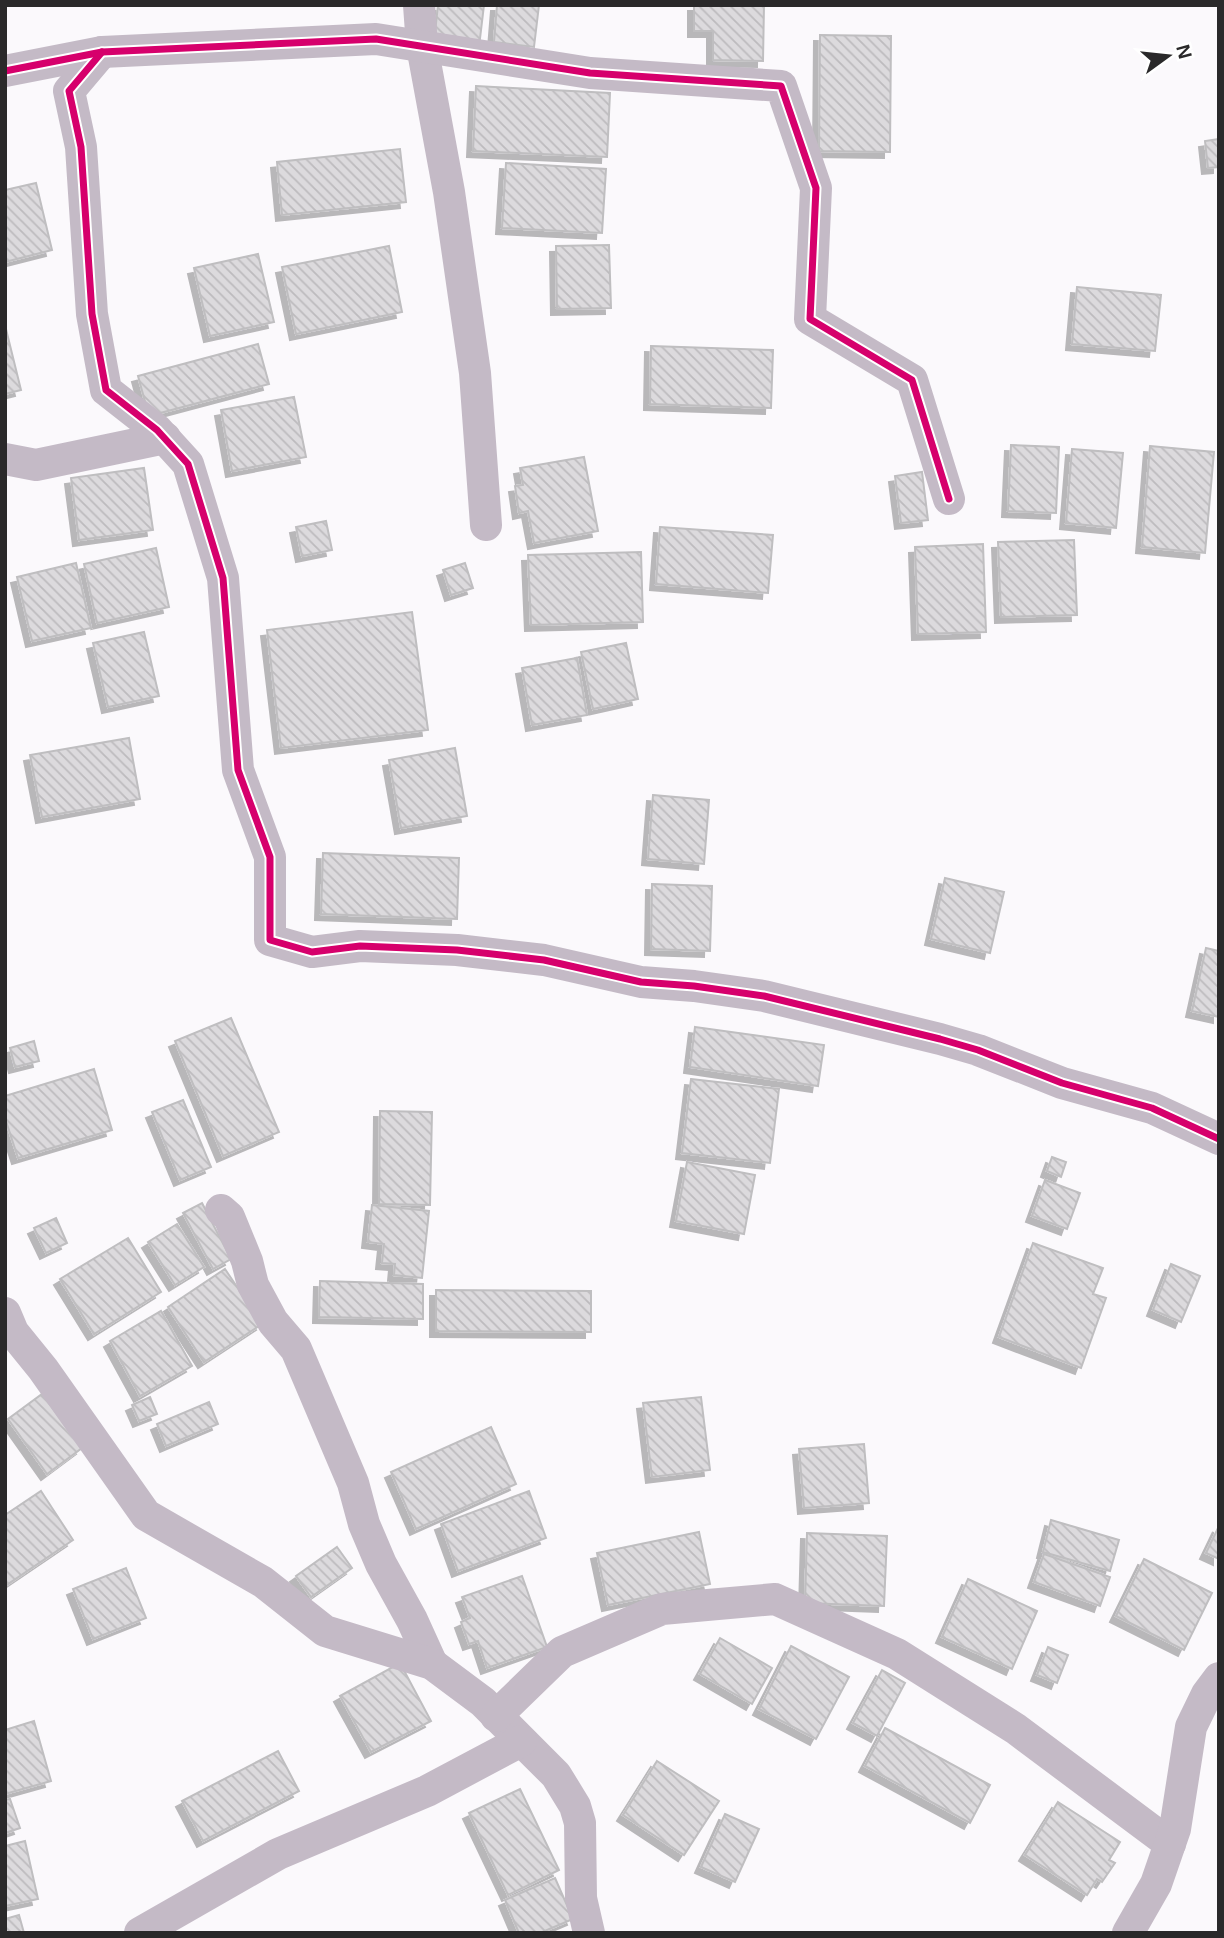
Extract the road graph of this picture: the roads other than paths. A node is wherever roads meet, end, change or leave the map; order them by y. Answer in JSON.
{"nodes":[{"id":1,"x":419,"y":5,"type":"edge"},
{"id":2,"x":422,"y":46,"type":"junction"},
{"id":3,"x":102,"y":52,"type":"junction"},
{"id":4,"x":5,"y":71,"type":"edge"},
{"id":5,"x":164,"y":438,"type":"junction"},
{"id":6,"x":5,"y":459,"type":"edge"},
{"id":7,"x":949,"y":499,"type":"dead end"},
{"id":8,"x":485,"y":525,"type":"dead end"},
{"id":9,"x":1219,"y":1139,"type":"edge"},
{"id":10,"x":221,"y":1210,"type":"dead end"},
{"id":11,"x":5,"y":1313,"type":"edge"},
{"id":12,"x":432,"y":1664,"type":"junction"},
{"id":13,"x":1219,"y":1678,"type":"edge"},
{"id":14,"x":496,"y":1716,"type":"junction"},
{"id":15,"x":521,"y":1741,"type":"junction"},
{"id":16,"x":1170,"y":1844,"type":"junction"},
{"id":17,"x":140,"y":1933,"type":"edge"},
{"id":18,"x":589,"y":1933,"type":"edge"},
{"id":19,"x":1128,"y":1933,"type":"edge"}],
"edges":[{"from":1,"to":2,"type":"street"},
{"from":2,"to":3,"type":"street"},
{"from":2,"to":7,"type":"street"},
{"from":2,"to":8,"type":"street"},
{"from":3,"to":4,"type":"street"},
{"from":3,"to":5,"type":"street"},
{"from":5,"to":6,"type":"street"},
{"from":5,"to":9,"type":"street"},
{"from":10,"to":12,"type":"street"},
{"from":11,"to":12,"type":"street"},
{"from":12,"to":14,"type":"street"},
{"from":13,"to":16,"type":"street"},
{"from":14,"to":15,"type":"street"},
{"from":14,"to":16,"type":"street"},
{"from":15,"to":17,"type":"street"},
{"from":15,"to":18,"type":"street"},
{"from":16,"to":19,"type":"street"}]}
